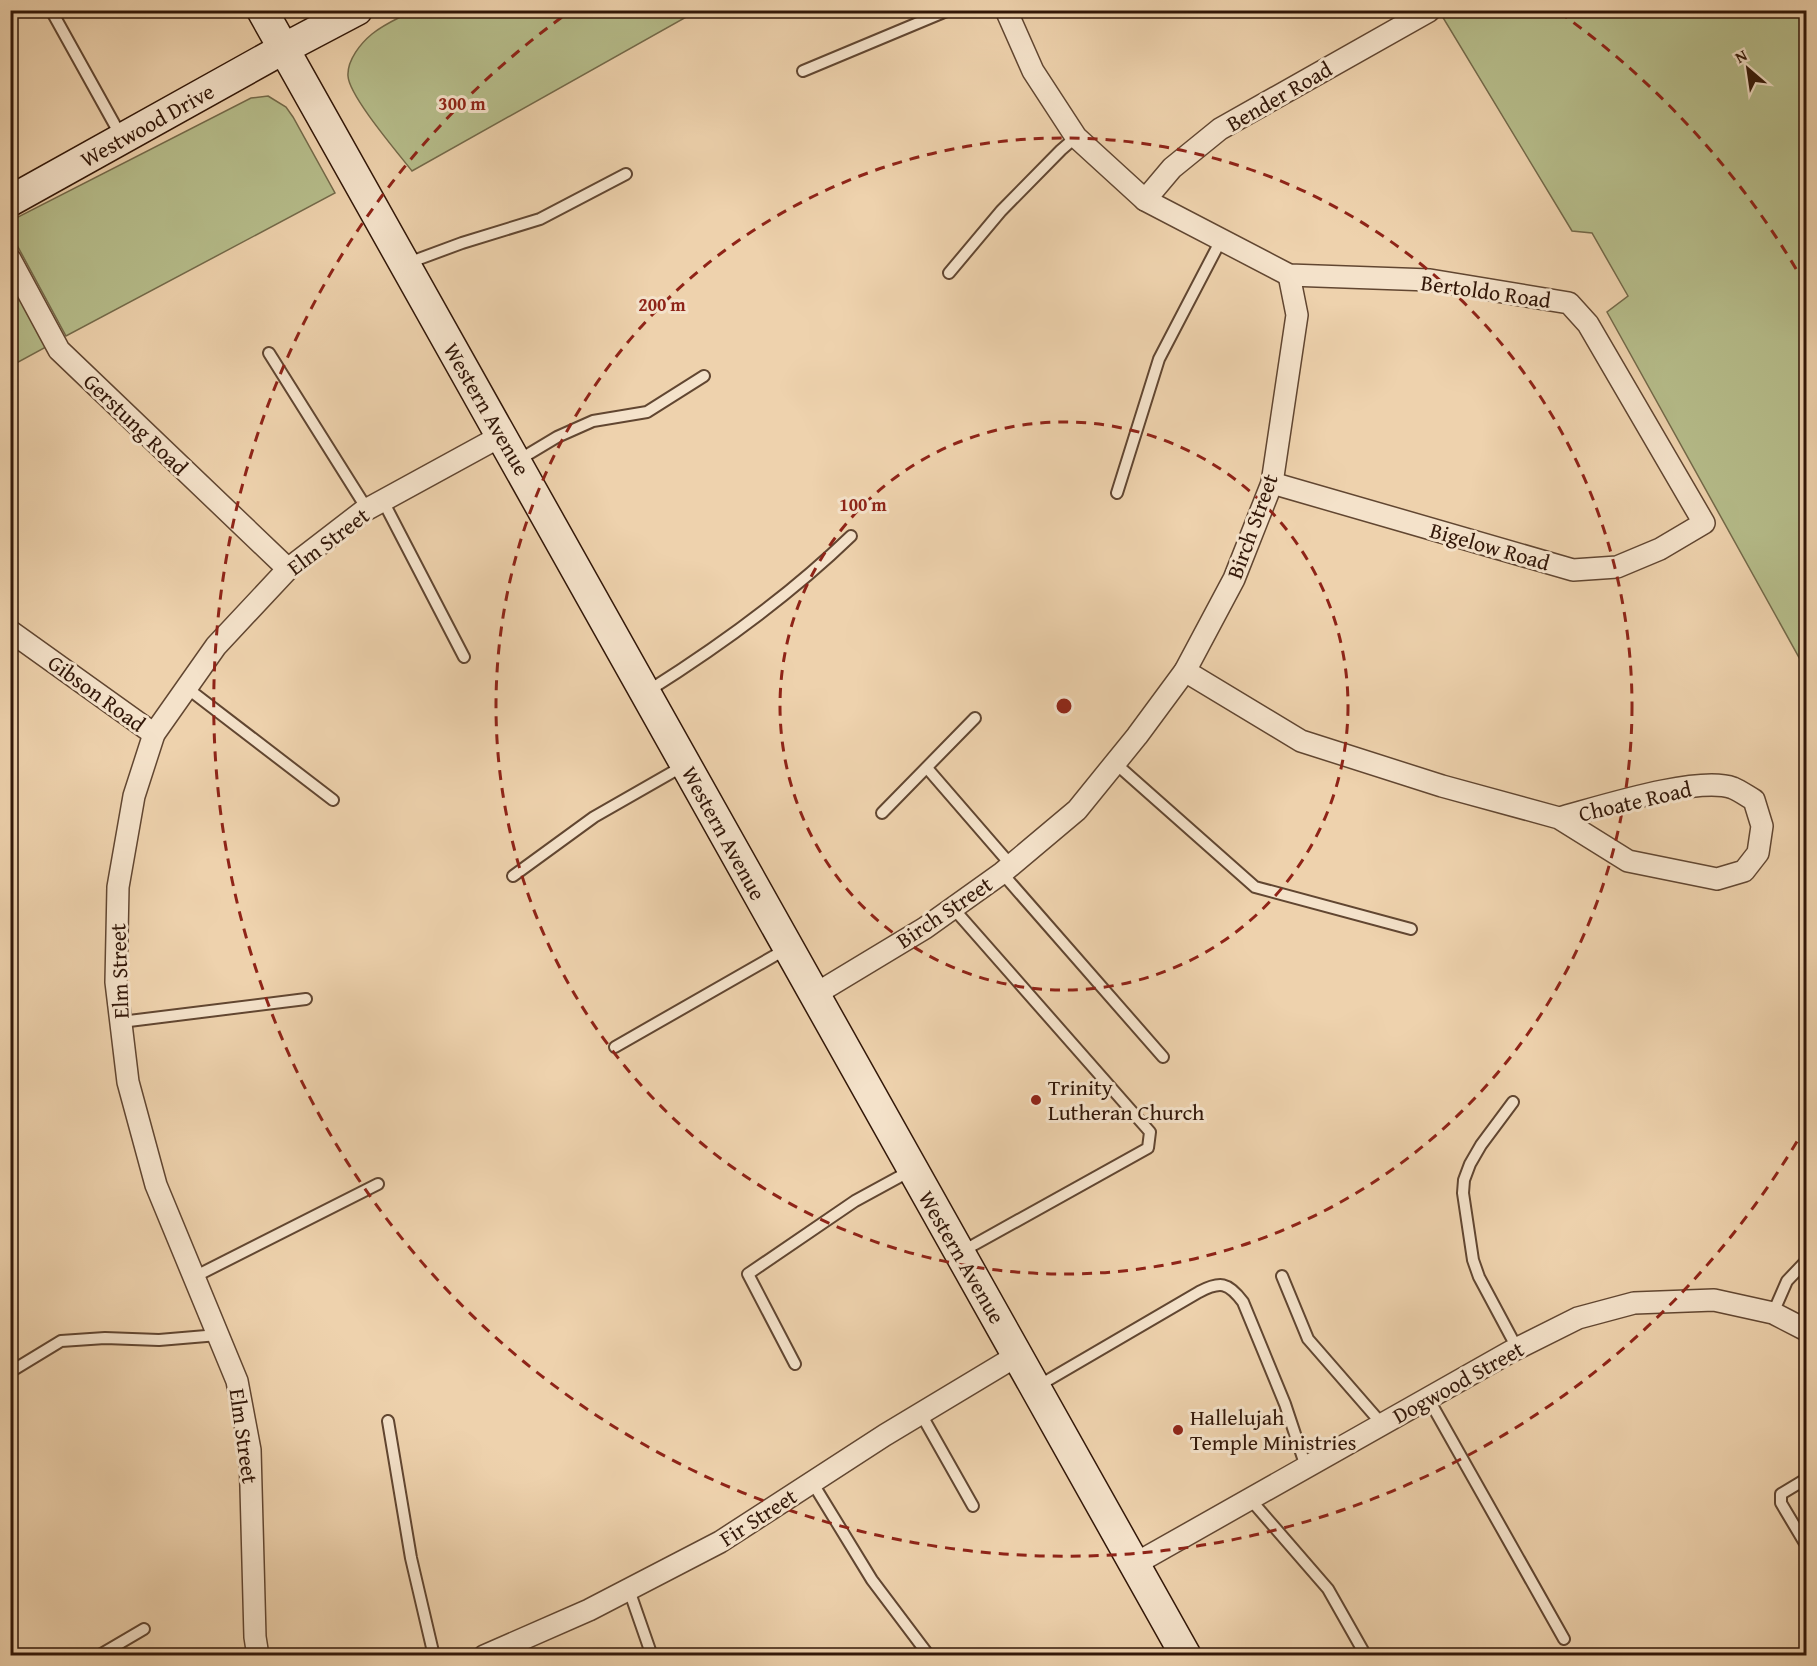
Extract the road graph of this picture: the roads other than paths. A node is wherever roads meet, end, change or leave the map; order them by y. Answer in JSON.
{"nodes":[{"id":1,"x":51,"y":10,"type":"edge"},
{"id":2,"x":262,"y":10,"type":"edge"},
{"id":3,"x":357,"y":10,"type":"edge"},
{"id":4,"x":949,"y":10,"type":"edge"},
{"id":5,"x":1006,"y":10,"type":"edge"},
{"id":6,"x":1429,"y":11,"type":"edge"},
{"id":7,"x":283,"y":49,"type":"junction"},
{"id":8,"x":803,"y":71,"type":"dead end"},
{"id":9,"x":1076,"y":137,"type":"junction"},
{"id":10,"x":122,"y":139,"type":"junction"},
{"id":11,"x":626,"y":174,"type":"dead end"},
{"id":12,"x":1145,"y":200,"type":"junction"},
{"id":13,"x":10,"y":201,"type":"edge"},
{"id":14,"x":1221,"y":240,"type":"junction"},
{"id":15,"x":10,"y":259,"type":"edge"},
{"id":16,"x":405,"y":264,"type":"junction"},
{"id":17,"x":949,"y":273,"type":"dead end"},
{"id":18,"x":1289,"y":275,"type":"junction"},
{"id":19,"x":269,"y":353,"type":"dead end"},
{"id":20,"x":704,"y":376,"type":"dead end"},
{"id":21,"x":501,"y":436,"type":"junction"},
{"id":22,"x":517,"y":462,"type":"junction"},
{"id":23,"x":1272,"y":483,"type":"junction"},
{"id":24,"x":1117,"y":493,"type":"dead end"},
{"id":25,"x":375,"y":505,"type":"junction"},
{"id":26,"x":1704,"y":523,"type":"joint"},
{"id":27,"x":851,"y":536,"type":"dead end"},
{"id":28,"x":288,"y":569,"type":"junction"},
{"id":29,"x":10,"y":631,"type":"edge"},
{"id":30,"x":464,"y":657,"type":"dead end"},
{"id":31,"x":1185,"y":671,"type":"junction"},
{"id":32,"x":187,"y":688,"type":"junction"},
{"id":33,"x":645,"y":692,"type":"junction"},
{"id":34,"x":975,"y":718,"type":"dead end"},
{"id":35,"x":154,"y":734,"type":"junction"},
{"id":36,"x":1115,"y":763,"type":"junction"},
{"id":37,"x":686,"y":765,"type":"junction"},
{"id":38,"x":927,"y":768,"type":"junction"},
{"id":39,"x":333,"y":800,"type":"dead end"},
{"id":40,"x":882,"y":813,"type":"dead end"},
{"id":41,"x":1559,"y":818,"type":"junction"},
{"id":42,"x":1006,"y":869,"type":"junction"},
{"id":43,"x":513,"y":876,"type":"dead end"},
{"id":44,"x":953,"y":908,"type":"junction"},
{"id":45,"x":1411,"y":929,"type":"dead end"},
{"id":46,"x":788,"y":948,"type":"junction"},
{"id":47,"x":814,"y":994,"type":"junction"},
{"id":48,"x":306,"y":999,"type":"dead end"},
{"id":49,"x":121,"y":1022,"type":"junction"},
{"id":50,"x":615,"y":1047,"type":"dead end"},
{"id":51,"x":1163,"y":1057,"type":"dead end"},
{"id":52,"x":1513,"y":1102,"type":"dead end"},
{"id":53,"x":913,"y":1169,"type":"junction"},
{"id":54,"x":378,"y":1184,"type":"dead end"},
{"id":55,"x":960,"y":1252,"type":"junction"},
{"id":56,"x":1806,"y":1261,"type":"edge"},
{"id":57,"x":1282,"y":1275,"type":"dead end"},
{"id":58,"x":194,"y":1277,"type":"junction"},
{"id":59,"x":1773,"y":1313,"type":"junction"},
{"id":60,"x":1806,"y":1330,"type":"edge"},
{"id":61,"x":218,"y":1335,"type":"junction"},
{"id":62,"x":1517,"y":1348,"type":"junction"},
{"id":63,"x":1018,"y":1355,"type":"junction"},
{"id":64,"x":795,"y":1364,"type":"dead end"},
{"id":65,"x":10,"y":1372,"type":"edge"},
{"id":66,"x":1036,"y":1388,"type":"junction"},
{"id":67,"x":1428,"y":1398,"type":"junction"},
{"id":68,"x":921,"y":1414,"type":"junction"},
{"id":69,"x":388,"y":1421,"type":"dead end"},
{"id":70,"x":1382,"y":1424,"type":"junction"},
{"id":71,"x":1306,"y":1467,"type":"junction"},
{"id":72,"x":1806,"y":1479,"type":"edge"},
{"id":73,"x":812,"y":1482,"type":"junction"},
{"id":74,"x":1250,"y":1498,"type":"junction"},
{"id":75,"x":973,"y":1506,"type":"dead end"},
{"id":76,"x":1806,"y":1545,"type":"edge"},
{"id":77,"x":1135,"y":1564,"type":"junction"},
{"id":78,"x":629,"y":1590,"type":"junction"},
{"id":79,"x":144,"y":1629,"type":"dead end"},
{"id":80,"x":1564,"y":1639,"type":"dead end"},
{"id":81,"x":927,"y":1653,"type":"dead end"},
{"id":82,"x":98,"y":1656,"type":"edge"},
{"id":83,"x":258,"y":1656,"type":"edge"},
{"id":84,"x":434,"y":1656,"type":"edge"},
{"id":85,"x":484,"y":1656,"type":"edge"},
{"id":86,"x":652,"y":1656,"type":"edge"},
{"id":87,"x":1186,"y":1656,"type":"edge"},
{"id":88,"x":1366,"y":1656,"type":"edge"}],
"edges":[{"from":1,"to":10,"type":"lane"},
{"from":2,"to":7,"type":"main road","name":"Western Avenue"},
{"from":3,"to":7,"type":"main road","name":"Westwood Drive"},
{"from":4,"to":8,"type":"lane"},
{"from":5,"to":9,"type":"street"},
{"from":6,"to":12,"type":"street","name":"Bender Road"},
{"from":7,"to":10,"type":"main road","name":"Westwood Drive"},
{"from":7,"to":16,"type":"main road","name":"Western Avenue"},
{"from":9,"to":12,"type":"street"},
{"from":9,"to":17,"type":"lane"},
{"from":10,"to":13,"type":"main road","name":"Westwood Drive"},
{"from":11,"to":16,"type":"lane"},
{"from":12,"to":14,"type":"street"},
{"from":14,"to":18,"type":"street"},
{"from":14,"to":24,"type":"lane"},
{"from":15,"to":28,"type":"street","name":"Gerstung Road"},
{"from":16,"to":21,"type":"main road","name":"Western Avenue"},
{"from":18,"to":23,"type":"street","name":"Birch Street"},
{"from":18,"to":26,"type":"street","name":"Bertoldo Road"},
{"from":19,"to":25,"type":"lane"},
{"from":20,"to":22,"type":"lane"},
{"from":21,"to":22,"type":"main road","name":"Western Avenue"},
{"from":21,"to":25,"type":"street","name":"Elm Street"},
{"from":22,"to":33,"type":"main road","name":"Western Avenue"},
{"from":23,"to":26,"type":"street","name":"Bigelow Road"},
{"from":23,"to":31,"type":"street","name":"Birch Street"},
{"from":25,"to":28,"type":"street","name":"Elm Street"},
{"from":25,"to":30,"type":"lane"},
{"from":27,"to":33,"type":"lane"},
{"from":28,"to":32,"type":"street","name":"Elm Street"},
{"from":29,"to":35,"type":"street","name":"Gibson Road"},
{"from":31,"to":36,"type":"street","name":"Birch Street"},
{"from":31,"to":41,"type":"street","name":"Choate Road"},
{"from":32,"to":35,"type":"street","name":"Elm Street"},
{"from":32,"to":39,"type":"lane"},
{"from":33,"to":37,"type":"main road","name":"Western Avenue"},
{"from":34,"to":38,"type":"lane"},
{"from":35,"to":49,"type":"street","name":"Elm Street"},
{"from":36,"to":42,"type":"street","name":"Birch Street"},
{"from":36,"to":45,"type":"lane"},
{"from":37,"to":43,"type":"lane"},
{"from":37,"to":46,"type":"main road","name":"Western Avenue"},
{"from":38,"to":40,"type":"lane"},
{"from":38,"to":42,"type":"lane"},
{"from":41,"to":41,"type":"street","name":"Choate Road"},
{"from":42,"to":44,"type":"street","name":"Birch Street"},
{"from":42,"to":51,"type":"lane"},
{"from":44,"to":47,"type":"street","name":"Birch Street"},
{"from":44,"to":55,"type":"lane"},
{"from":46,"to":47,"type":"main road","name":"Western Avenue"},
{"from":46,"to":50,"type":"lane"},
{"from":47,"to":53,"type":"main road","name":"Western Avenue"},
{"from":48,"to":49,"type":"lane"},
{"from":49,"to":58,"type":"street","name":"Elm Street"},
{"from":52,"to":62,"type":"lane"},
{"from":53,"to":55,"type":"main road","name":"Western Avenue"},
{"from":53,"to":64,"type":"lane"},
{"from":54,"to":58,"type":"lane"},
{"from":55,"to":63,"type":"main road","name":"Western Avenue"},
{"from":56,"to":59,"type":"lane"},
{"from":57,"to":70,"type":"lane"},
{"from":58,"to":61,"type":"street","name":"Elm Street"},
{"from":59,"to":60,"type":"street","name":"Dogwood Street"},
{"from":59,"to":62,"type":"street","name":"Dogwood Street"},
{"from":61,"to":65,"type":"lane"},
{"from":61,"to":83,"type":"street","name":"Elm Street"},
{"from":62,"to":67,"type":"street","name":"Dogwood Street"},
{"from":63,"to":66,"type":"main road","name":"Western Avenue"},
{"from":63,"to":68,"type":"street","name":"Fir Street"},
{"from":66,"to":71,"type":"lane"},
{"from":66,"to":77,"type":"main road","name":"Western Avenue"},
{"from":67,"to":70,"type":"street","name":"Dogwood Street"},
{"from":67,"to":80,"type":"lane"},
{"from":68,"to":73,"type":"street","name":"Fir Street"},
{"from":68,"to":75,"type":"lane"},
{"from":69,"to":84,"type":"lane"},
{"from":70,"to":71,"type":"street","name":"Dogwood Street"},
{"from":71,"to":74,"type":"street","name":"Dogwood Street"},
{"from":72,"to":76,"type":"lane"},
{"from":73,"to":78,"type":"street","name":"Fir Street"},
{"from":73,"to":81,"type":"lane"},
{"from":74,"to":77,"type":"street","name":"Dogwood Street"},
{"from":74,"to":88,"type":"lane"},
{"from":77,"to":87,"type":"main road","name":"Western Avenue"},
{"from":78,"to":85,"type":"street","name":"Fir Street"},
{"from":78,"to":86,"type":"lane"},
{"from":79,"to":82,"type":"lane"}]}
